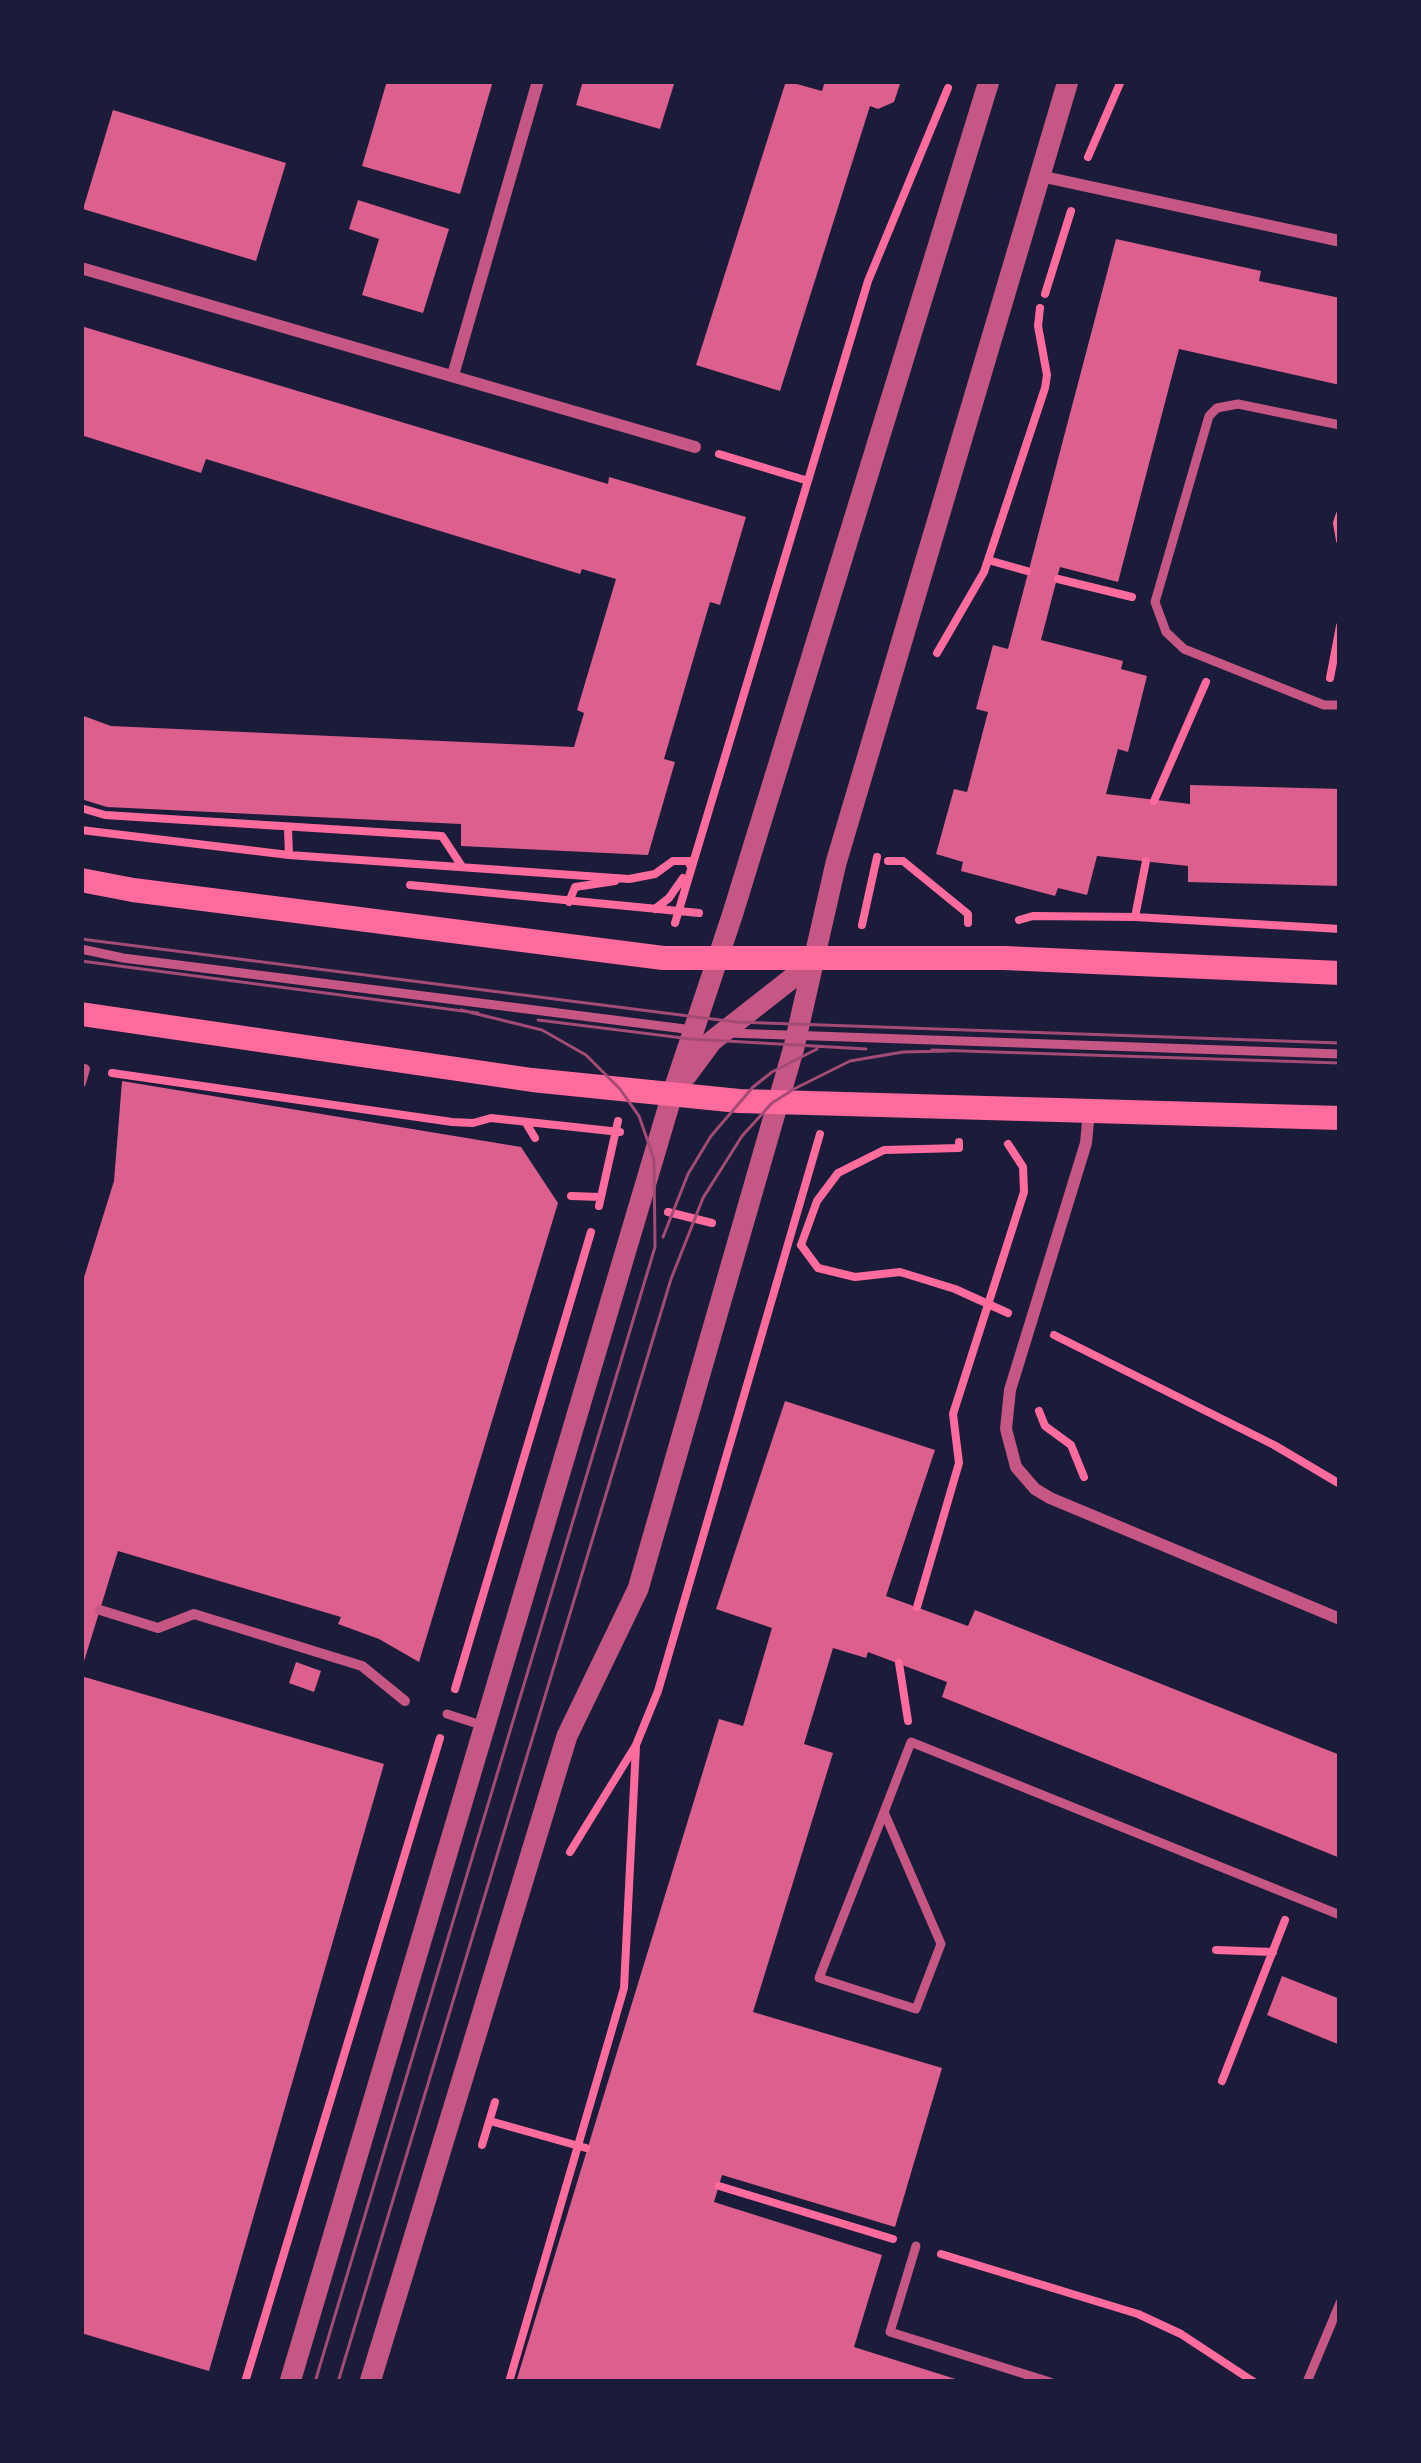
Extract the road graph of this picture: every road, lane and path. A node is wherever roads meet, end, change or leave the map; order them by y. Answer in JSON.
{"nodes":[{"id":1,"x":538,"y":81,"type":"edge"},
{"id":2,"x":950,"y":81,"type":"edge"},
{"id":3,"x":988,"y":81,"type":"edge"},
{"id":4,"x":1068,"y":81,"type":"edge"},
{"id":5,"x":1121,"y":81,"type":"edge"},
{"id":6,"x":1091,"y":147,"type":"dead end"},
{"id":7,"x":1040,"y":176,"type":"junction"},
{"id":8,"x":1068,"y":221,"type":"dead end"},
{"id":9,"x":1340,"y":241,"type":"edge"},
{"id":10,"x":81,"y":268,"type":"edge"},
{"id":11,"x":452,"y":375,"type":"junction"},
{"id":12,"x":1340,"y":425,"type":"edge"},
{"id":13,"x":694,"y":447,"type":"joint"},
{"id":14,"x":805,"y":479,"type":"junction"},
{"id":15,"x":1340,"y":514,"type":"edge"},
{"id":16,"x":1340,"y":540,"type":"edge"},
{"id":17,"x":988,"y":560,"type":"junction"},
{"id":18,"x":1028,"y":571,"type":"dead end"},
{"id":19,"x":1058,"y":579,"type":"dead end"},
{"id":20,"x":1155,"y":602,"type":"junction"},
{"id":21,"x":1340,"y":626,"type":"edge"},
{"id":22,"x":1214,"y":663,"type":"junction"},
{"id":23,"x":929,"y":669,"type":"dead end"},
{"id":24,"x":1324,"y":705,"type":"junction"},
{"id":25,"x":1340,"y":705,"type":"edge"},
{"id":26,"x":1154,"y":801,"type":"dead end"},
{"id":27,"x":81,"y":808,"type":"edge"},
{"id":28,"x":288,"y":828,"type":"junction"},
{"id":29,"x":81,"y":830,"type":"edge"},
{"id":30,"x":290,"y":855,"type":"junction"},
{"id":31,"x":692,"y":861,"type":"junction"},
{"id":32,"x":888,"y":861,"type":"dead end"},
{"id":33,"x":1146,"y":861,"type":"dead end"},
{"id":34,"x":462,"y":866,"type":"junction"},
{"id":35,"x":628,"y":879,"type":"junction"},
{"id":36,"x":81,"y":880,"type":"edge"},
{"id":37,"x":475,"y":893,"type":"dead end"},
{"id":38,"x":569,"y":899,"type":"junction"},
{"id":39,"x":681,"y":902,"type":"dead end"},
{"id":40,"x":655,"y":909,"type":"junction"},
{"id":41,"x":670,"y":911,"type":"dead end"},
{"id":42,"x":1135,"y":917,"type":"junction"},
{"id":43,"x":984,"y":926,"type":"dead end"},
{"id":44,"x":1001,"y":926,"type":"dead end"},
{"id":45,"x":1340,"y":929,"type":"edge"},
{"id":46,"x":81,"y":950,"type":"edge"},
{"id":47,"x":718,"y":960,"type":"junction"},
{"id":48,"x":814,"y":961,"type":"junction"},
{"id":49,"x":1340,"y":973,"type":"edge"},
{"id":50,"x":81,"y":1014,"type":"edge"},
{"id":51,"x":694,"y":1030,"type":"junction"},
{"id":52,"x":723,"y":1032,"type":"junction"},
{"id":53,"x":796,"y":1038,"type":"junction"},
{"id":54,"x":1340,"y":1054,"type":"edge"},
{"id":55,"x":85,"y":1069,"type":"joint"},
{"id":56,"x":81,"y":1083,"type":"edge"},
{"id":57,"x":672,"y":1095,"type":"junction"},
{"id":58,"x":778,"y":1104,"type":"junction"},
{"id":59,"x":1089,"y":1112,"type":"junction"},
{"id":60,"x":1340,"y":1118,"type":"edge"},
{"id":61,"x":526,"y":1121,"type":"junction"},
{"id":62,"x":570,"y":1128,"type":"dead end"},
{"id":63,"x":535,"y":1138,"type":"dead end"},
{"id":64,"x":1007,"y":1142,"type":"dead end"},
{"id":65,"x":959,"y":1148,"type":"dead end"},
{"id":66,"x":602,"y":1180,"type":"dead end"},
{"id":67,"x":571,"y":1196,"type":"dead end"},
{"id":68,"x":602,"y":1197,"type":"junction"},
{"id":69,"x":639,"y":1205,"type":"junction"},
{"id":70,"x":740,"y":1230,"type":"junction"},
{"id":71,"x":788,"y":1241,"type":"junction"},
{"id":72,"x":801,"y":1245,"type":"junction"},
{"id":73,"x":986,"y":1303,"type":"junction"},
{"id":74,"x":1031,"y":1324,"type":"junction"},
{"id":75,"x":1038,"y":1409,"type":"dead end"},
{"id":76,"x":1084,"y":1477,"type":"dead end"},
{"id":77,"x":1340,"y":1484,"type":"edge"},
{"id":78,"x":917,"y":1606,"type":"dead end"},
{"id":79,"x":100,"y":1610,"type":"dead end"},
{"id":80,"x":1340,"y":1619,"type":"edge"},
{"id":81,"x":899,"y":1663,"type":"dead end"},
{"id":82,"x":405,"y":1701,"type":"dead end"},
{"id":83,"x":447,"y":1714,"type":"junction"},
{"id":84,"x":487,"y":1726,"type":"junction"},
{"id":85,"x":911,"y":1742,"type":"junction"},
{"id":86,"x":636,"y":1745,"type":"junction"},
{"id":87,"x":884,"y":1812,"type":"junction"},
{"id":88,"x":566,"y":1860,"type":"dead end"},
{"id":89,"x":1294,"y":1896,"type":"junction"},
{"id":90,"x":1340,"y":1915,"type":"edge"},
{"id":91,"x":1216,"y":1950,"type":"dead end"},
{"id":92,"x":1273,"y":1952,"type":"junction"},
{"id":93,"x":1222,"y":2081,"type":"dead end"},
{"id":94,"x":490,"y":2121,"type":"dead end"},
{"id":95,"x":582,"y":2147,"type":"junction"},
{"id":96,"x":719,"y":2186,"type":"dead end"},
{"id":97,"x":916,"y":2246,"type":"junction"},
{"id":98,"x":1340,"y":2302,"type":"edge"},
{"id":99,"x":245,"y":2382,"type":"edge"},
{"id":100,"x":290,"y":2382,"type":"edge"},
{"id":101,"x":370,"y":2382,"type":"edge"},
{"id":102,"x":508,"y":2382,"type":"edge"},
{"id":103,"x":1050,"y":2382,"type":"edge"},
{"id":104,"x":1254,"y":2382,"type":"edge"},
{"id":105,"x":1307,"y":2382,"type":"edge"}],
"edges":[{"from":1,"to":11,"type":"street"},
{"from":2,"to":14,"type":"path"},
{"from":3,"to":47,"type":"street"},
{"from":4,"to":7,"type":"street"},
{"from":5,"to":6,"type":"path"},
{"from":7,"to":9,"type":"street"},
{"from":7,"to":48,"type":"street"},
{"from":8,"to":17,"type":"path"},
{"from":10,"to":11,"type":"street"},
{"from":11,"to":13,"type":"street"},
{"from":12,"to":20,"type":"lane"},
{"from":13,"to":14,"type":"path"},
{"from":14,"to":31,"type":"path"},
{"from":15,"to":16,"type":"path"},
{"from":17,"to":18,"type":"path"},
{"from":17,"to":23,"type":"path"},
{"from":19,"to":20,"type":"path"},
{"from":20,"to":22,"type":"lane"},
{"from":21,"to":24,"type":"path"},
{"from":22,"to":24,"type":"lane"},
{"from":22,"to":26,"type":"path"},
{"from":24,"to":25,"type":"lane"},
{"from":27,"to":28,"type":"path"},
{"from":28,"to":30,"type":"path"},
{"from":28,"to":34,"type":"path"},
{"from":29,"to":30,"type":"path"},
{"from":30,"to":34,"type":"path"},
{"from":31,"to":35,"type":"path"},
{"from":31,"to":39,"type":"path"},
{"from":31,"to":40,"type":"path"},
{"from":32,"to":43,"type":"path"},
{"from":33,"to":42,"type":"path"},
{"from":34,"to":35,"type":"path"},
{"from":35,"to":38,"type":"path"},
{"from":36,"to":47,"type":"main road"},
{"from":37,"to":38,"type":"path"},
{"from":38,"to":40,"type":"path"},
{"from":40,"to":41,"type":"path"},
{"from":42,"to":44,"type":"path"},
{"from":42,"to":45,"type":"path"},
{"from":46,"to":51,"type":"lane"},
{"from":47,"to":48,"type":"main road"},
{"from":47,"to":51,"type":"street"},
{"from":48,"to":49,"type":"main road"},
{"from":48,"to":52,"type":"street"},
{"from":48,"to":53,"type":"street"},
{"from":50,"to":57,"type":"main road"},
{"from":51,"to":52,"type":"lane"},
{"from":51,"to":57,"type":"street"},
{"from":52,"to":53,"type":"lane"},
{"from":52,"to":57,"type":"street"},
{"from":53,"to":54,"type":"lane"},
{"from":53,"to":58,"type":"street"},
{"from":55,"to":56,"type":"street"},
{"from":55,"to":61,"type":"path"},
{"from":57,"to":58,"type":"main road"},
{"from":57,"to":69,"type":"street"},
{"from":58,"to":59,"type":"main road"},
{"from":58,"to":70,"type":"street"},
{"from":59,"to":60,"type":"main road"},
{"from":59,"to":74,"type":"street"},
{"from":61,"to":62,"type":"path"},
{"from":61,"to":63,"type":"path"},
{"from":64,"to":73,"type":"path"},
{"from":65,"to":72,"type":"path"},
{"from":66,"to":68,"type":"path"},
{"from":67,"to":68,"type":"path"},
{"from":68,"to":69,"type":"path"},
{"from":68,"to":83,"type":"path"},
{"from":69,"to":70,"type":"path"},
{"from":69,"to":84,"type":"street"},
{"from":70,"to":71,"type":"path"},
{"from":70,"to":101,"type":"street"},
{"from":71,"to":72,"type":"path"},
{"from":71,"to":86,"type":"path"},
{"from":72,"to":73,"type":"path"},
{"from":73,"to":78,"type":"path"},
{"from":74,"to":77,"type":"path"},
{"from":74,"to":80,"type":"street"},
{"from":75,"to":76,"type":"path"},
{"from":79,"to":82,"type":"street"},
{"from":81,"to":85,"type":"path"},
{"from":83,"to":84,"type":"lane"},
{"from":83,"to":99,"type":"path"},
{"from":84,"to":100,"type":"street"},
{"from":85,"to":87,"type":"lane"},
{"from":85,"to":89,"type":"lane"},
{"from":86,"to":88,"type":"path"},
{"from":86,"to":95,"type":"path"},
{"from":87,"to":87,"type":"lane"},
{"from":89,"to":90,"type":"lane"},
{"from":89,"to":92,"type":"path"},
{"from":91,"to":92,"type":"path"},
{"from":92,"to":93,"type":"path"},
{"from":94,"to":95,"type":"path"},
{"from":95,"to":102,"type":"path"},
{"from":96,"to":97,"type":"path"},
{"from":97,"to":103,"type":"lane"},
{"from":97,"to":104,"type":"path"},
{"from":98,"to":105,"type":"lane"}]}
